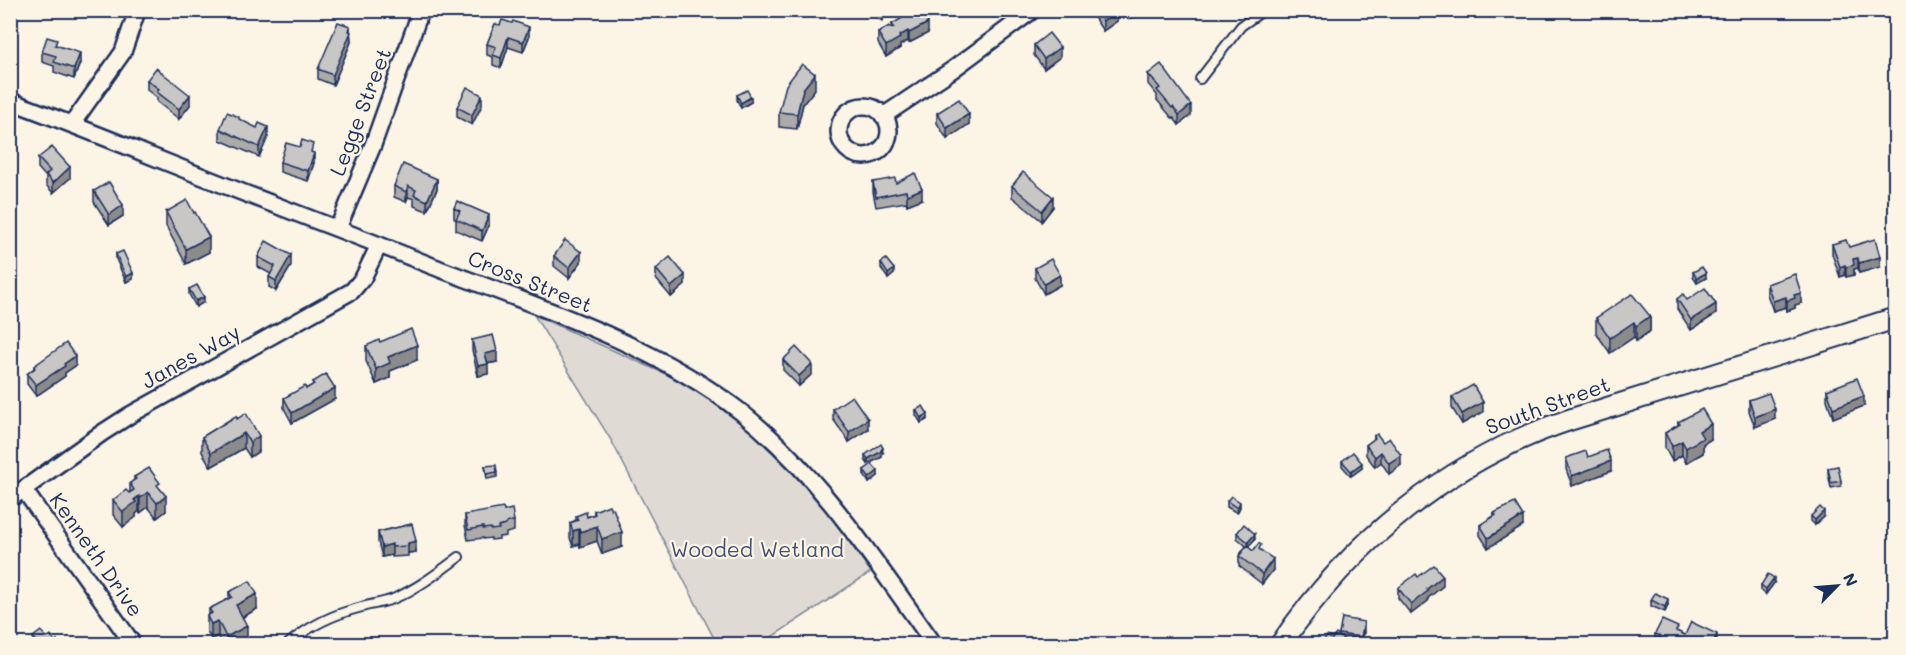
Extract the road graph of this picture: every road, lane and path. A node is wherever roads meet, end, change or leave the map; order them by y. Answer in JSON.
{"nodes":[{"id":1,"x":421,"y":10,"type":"edge"},
{"id":2,"x":1033,"y":10,"type":"edge"},
{"id":3,"x":1264,"y":10,"type":"edge"},
{"id":4,"x":136,"y":15,"type":"dead end"},
{"id":5,"x":1200,"y":79,"type":"dead end"},
{"id":6,"x":10,"y":100,"type":"edge"},
{"id":7,"x":884,"y":116,"type":"dead end"},
{"id":8,"x":72,"y":124,"type":"junction"},
{"id":9,"x":338,"y":228,"type":"junction"},
{"id":10,"x":379,"y":244,"type":"junction"},
{"id":11,"x":1896,"y":318,"type":"edge"},
{"id":12,"x":24,"y":490,"type":"junction"},
{"id":13,"x":10,"y":500,"type":"edge"},
{"id":14,"x":459,"y":556,"type":"dead end"},
{"id":15,"x":133,"y":645,"type":"edge"},
{"id":16,"x":288,"y":645,"type":"edge"},
{"id":17,"x":934,"y":645,"type":"edge"},
{"id":18,"x":1281,"y":645,"type":"edge"}],
"edges":[{"from":1,"to":9,"type":"street","name":"Legge Street"},
{"from":2,"to":7,"type":"street"},
{"from":3,"to":5,"type":"lane"},
{"from":4,"to":8,"type":"street"},
{"from":6,"to":8,"type":"street","name":"Cross Street"},
{"from":8,"to":9,"type":"street","name":"Cross Street"},
{"from":9,"to":10,"type":"street","name":"Cross Street"},
{"from":10,"to":12,"type":"street","name":"Janes Way"},
{"from":10,"to":17,"type":"street","name":"Cross Street"},
{"from":11,"to":18,"type":"street","name":"South Street"},
{"from":12,"to":13,"type":"street","name":"Janes Way"},
{"from":12,"to":15,"type":"street","name":"Kenneth Drive"},
{"from":14,"to":16,"type":"lane"}]}
